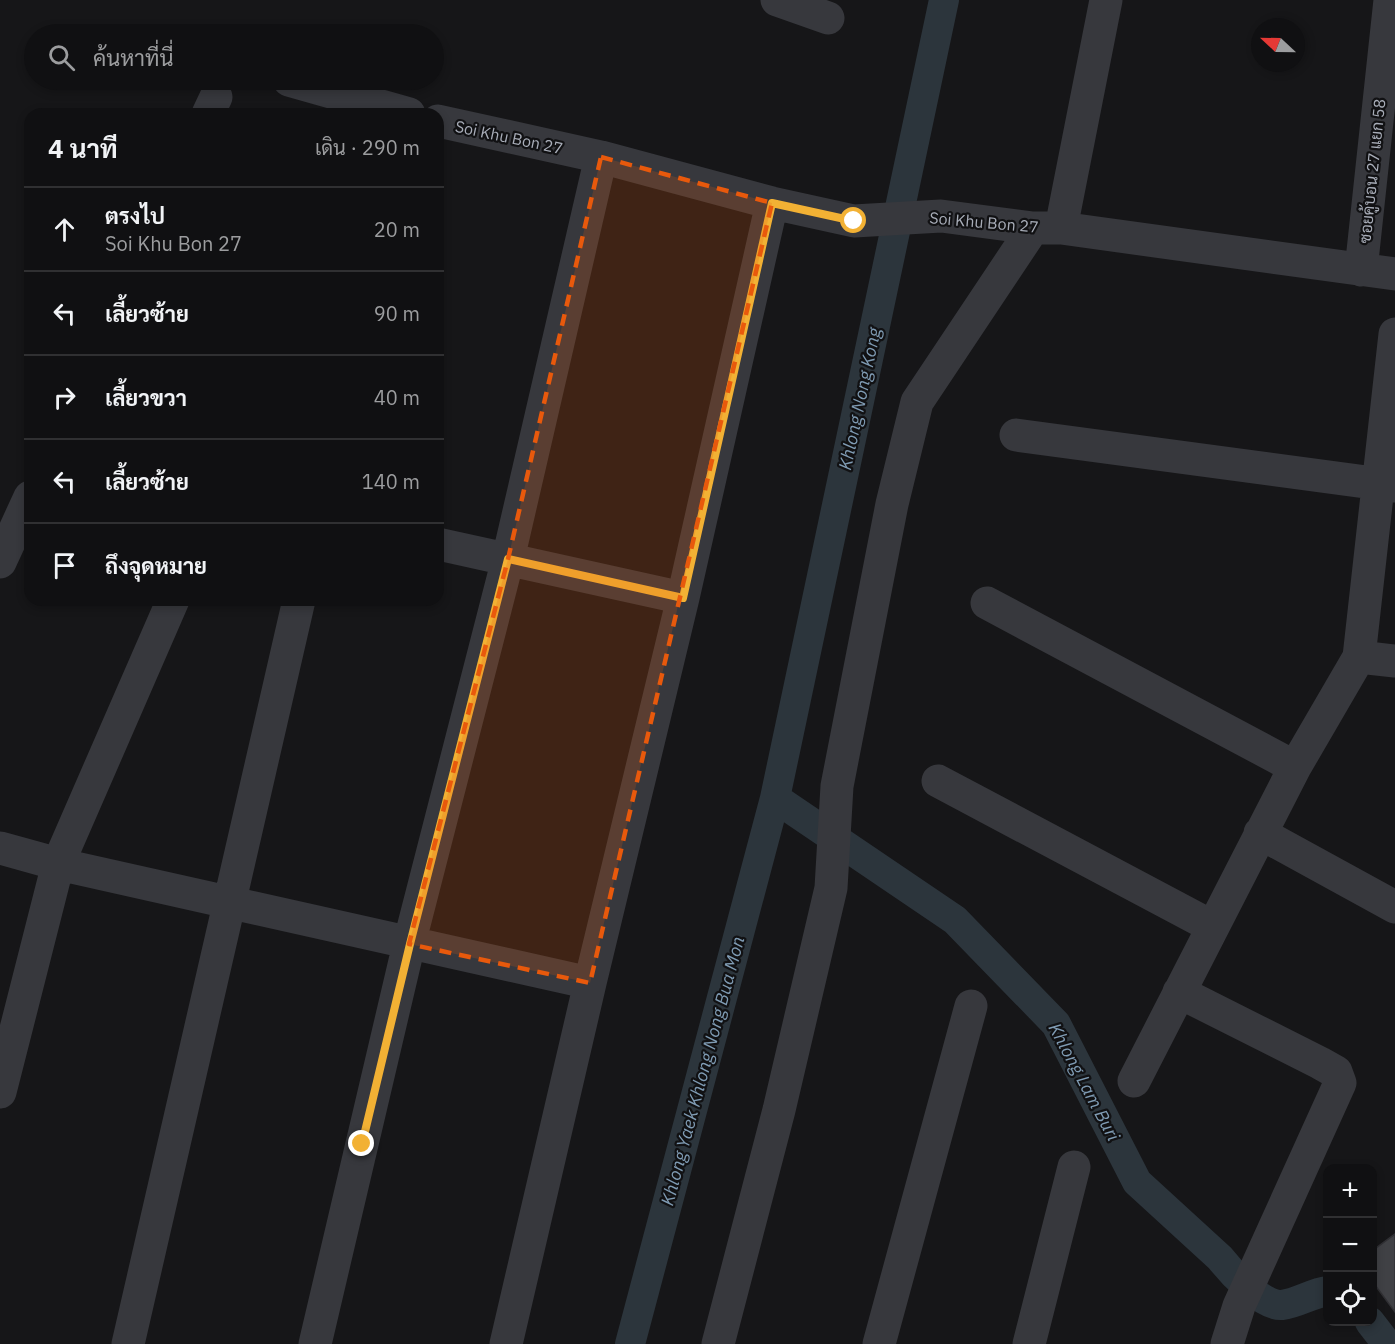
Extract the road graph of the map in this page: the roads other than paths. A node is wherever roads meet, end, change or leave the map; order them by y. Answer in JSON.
{"nodes":[{"id":1,"x":777,"y":0,"type":"edge"},
{"id":2,"x":1106,"y":0,"type":"edge"},
{"id":3,"x":1390,"y":0,"type":"edge"},
{"id":4,"x":828,"y":18,"type":"dead end"},
{"id":5,"x":324,"y":90,"type":"edge"},
{"id":6,"x":388,"y":108,"type":"edge"},
{"id":7,"x":444,"y":122,"type":"edge"},
{"id":8,"x":601,"y":157,"type":"junction"},
{"id":9,"x":772,"y":203,"type":"junction"},
{"id":10,"x":1047,"y":228,"type":"junction"},
{"id":11,"x":1361,"y":270,"type":"junction"},
{"id":12,"x":1395,"y":274,"type":"edge"},
{"id":13,"x":1395,"y":334,"type":"edge"},
{"id":14,"x":1016,"y":435,"type":"dead end"},
{"id":15,"x":1387,"y":485,"type":"edge"},
{"id":16,"x":24,"y":510,"type":"edge"},
{"id":17,"x":444,"y":545,"type":"edge"},
{"id":18,"x":508,"y":559,"type":"junction"},
{"id":19,"x":0,"y":562,"type":"edge"},
{"id":20,"x":683,"y":598,"type":"junction"},
{"id":21,"x":987,"y":603,"type":"dead end"},
{"id":22,"x":170,"y":606,"type":"edge"},
{"id":23,"x":298,"y":606,"type":"edge"},
{"id":24,"x":1359,"y":657,"type":"junction"},
{"id":25,"x":1395,"y":661,"type":"edge"},
{"id":26,"x":1295,"y":767,"type":"junction"},
{"id":27,"x":938,"y":782,"type":"dead end"},
{"id":28,"x":1260,"y":833,"type":"junction"},
{"id":29,"x":0,"y":848,"type":"edge"},
{"id":30,"x":58,"y":864,"type":"junction"},
{"id":31,"x":230,"y":902,"type":"junction"},
{"id":32,"x":1395,"y":907,"type":"edge"},
{"id":33,"x":1213,"y":927,"type":"junction"},
{"id":34,"x":410,"y":944,"type":"junction"},
{"id":35,"x":590,"y":983,"type":"junction"},
{"id":36,"x":1179,"y":992,"type":"junction"},
{"id":37,"x":971,"y":1005,"type":"dead end"},
{"id":38,"x":1134,"y":1081,"type":"dead end"},
{"id":39,"x":0,"y":1092,"type":"edge"},
{"id":40,"x":1074,"y":1167,"type":"dead end"},
{"id":41,"x":128,"y":1344,"type":"edge"},
{"id":42,"x":315,"y":1344,"type":"edge"},
{"id":43,"x":506,"y":1344,"type":"edge"},
{"id":44,"x":718,"y":1344,"type":"edge"},
{"id":45,"x":879,"y":1344,"type":"edge"},
{"id":46,"x":1029,"y":1344,"type":"edge"},
{"id":47,"x":1227,"y":1344,"type":"edge"}],
"edges":[{"from":1,"to":4,"type":"street"},
{"from":2,"to":10,"type":"street"},
{"from":3,"to":11,"type":"street","name":"ซอยคู้บอน 27 แยก 58"},
{"from":5,"to":6,"type":"street"},
{"from":7,"to":8,"type":"street","name":"Soi Khu Bon 27"},
{"from":8,"to":9,"type":"street","name":"Soi Khu Bon 27"},
{"from":8,"to":18,"type":"street"},
{"from":9,"to":10,"type":"street","name":"Soi Khu Bon 27"},
{"from":9,"to":20,"type":"street"},
{"from":10,"to":11,"type":"street","name":"Soi Khu Bon 27"},
{"from":10,"to":44,"type":"street"},
{"from":11,"to":12,"type":"street","name":"Soi Khu Bon 27"},
{"from":13,"to":15,"type":"street"},
{"from":14,"to":15,"type":"street"},
{"from":15,"to":24,"type":"street"},
{"from":16,"to":19,"type":"street"},
{"from":17,"to":18,"type":"street"},
{"from":18,"to":20,"type":"street"},
{"from":18,"to":34,"type":"street"},
{"from":20,"to":35,"type":"street"},
{"from":21,"to":26,"type":"street"},
{"from":22,"to":30,"type":"street"},
{"from":23,"to":31,"type":"street"},
{"from":24,"to":25,"type":"street"},
{"from":24,"to":26,"type":"street"},
{"from":26,"to":28,"type":"street"},
{"from":27,"to":33,"type":"street"},
{"from":28,"to":32,"type":"street"},
{"from":28,"to":33,"type":"street"},
{"from":29,"to":30,"type":"street"},
{"from":30,"to":31,"type":"street"},
{"from":30,"to":39,"type":"street"},
{"from":31,"to":34,"type":"street"},
{"from":31,"to":41,"type":"street"},
{"from":33,"to":36,"type":"street"},
{"from":34,"to":35,"type":"street"},
{"from":34,"to":42,"type":"street"},
{"from":35,"to":43,"type":"street"},
{"from":36,"to":38,"type":"street"},
{"from":36,"to":47,"type":"street"},
{"from":37,"to":45,"type":"street"},
{"from":40,"to":46,"type":"street"}]}
